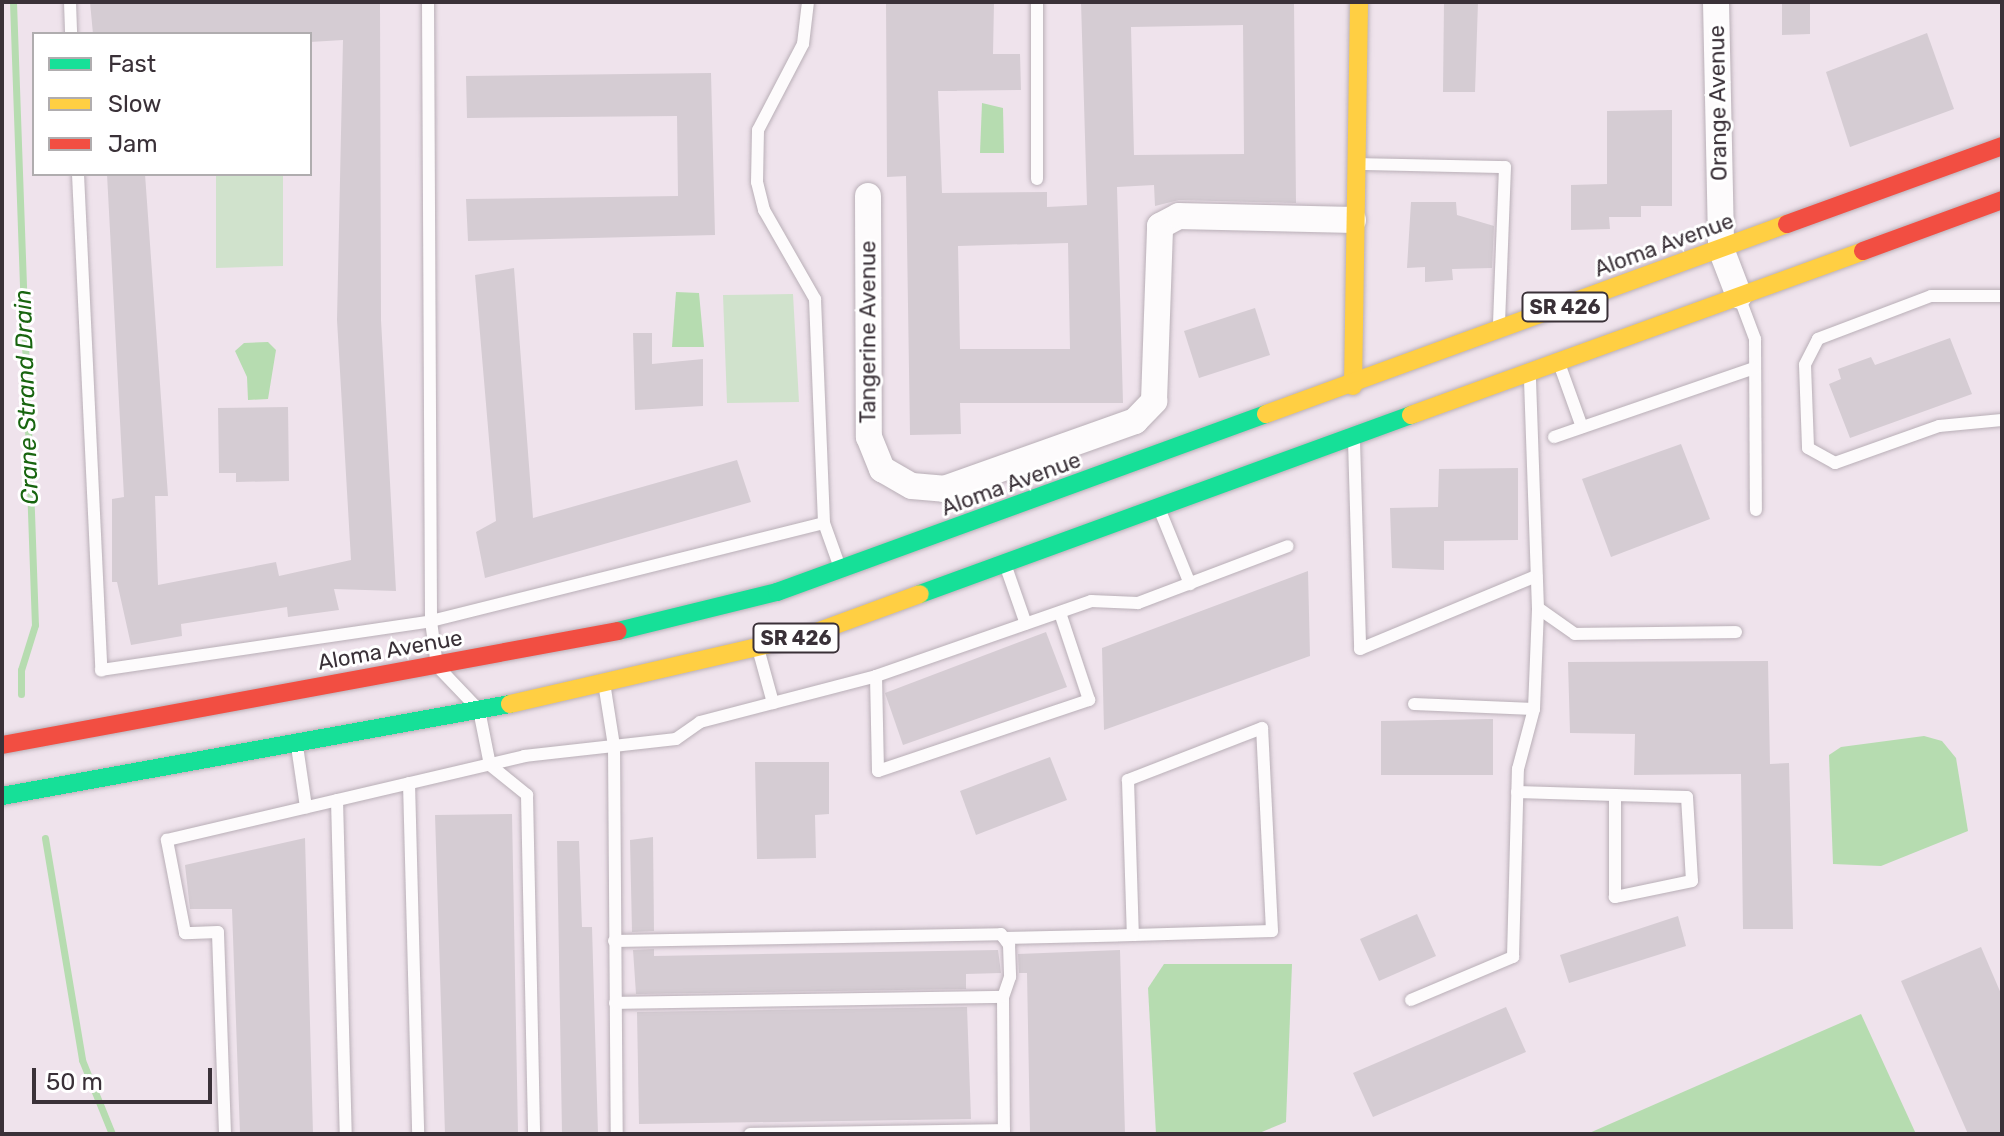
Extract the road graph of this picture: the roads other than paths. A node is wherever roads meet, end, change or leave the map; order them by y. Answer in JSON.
{"nodes":[{"id":1,"x":70,"y":2,"type":"edge"},
{"id":2,"x":428,"y":2,"type":"edge"},
{"id":3,"x":808,"y":2,"type":"edge"},
{"id":4,"x":1037,"y":2,"type":"edge"},
{"id":5,"x":1359,"y":2,"type":"edge"},
{"id":6,"x":1716,"y":2,"type":"edge"},
{"id":7,"x":71,"y":32,"type":"edge"},
{"id":8,"x":2002,"y":146,"type":"edge"},
{"id":9,"x":1357,"y":164,"type":"junction"},
{"id":10,"x":78,"y":176,"type":"edge"},
{"id":11,"x":1037,"y":179,"type":"dead end"},
{"id":12,"x":868,"y":196,"type":"dead end"},
{"id":13,"x":2002,"y":200,"type":"edge"},
{"id":14,"x":1353,"y":220,"type":"junction"},
{"id":15,"x":1721,"y":249,"type":"junction"},
{"id":16,"x":1739,"y":296,"type":"junction"},
{"id":17,"x":2002,"y":296,"type":"edge"},
{"id":18,"x":1499,"y":332,"type":"junction"},
{"id":19,"x":1558,"y":363,"type":"junction"},
{"id":20,"x":1754,"y":368,"type":"junction"},
{"id":21,"x":1530,"y":373,"type":"junction"},
{"id":22,"x":1353,"y":386,"type":"junction"},
{"id":23,"x":2002,"y":420,"type":"edge"},
{"id":24,"x":1582,"y":427,"type":"junction"},
{"id":25,"x":1554,"y":437,"type":"dead end"},
{"id":26,"x":1354,"y":438,"type":"junction"},
{"id":27,"x":1062,"y":491,"type":"junction"},
{"id":28,"x":1756,"y":510,"type":"dead end"},
{"id":29,"x":1160,"y":511,"type":"junction"},
{"id":30,"x":1037,"y":517,"type":"dead end"},
{"id":31,"x":824,"y":523,"type":"junction"},
{"id":32,"x":1023,"y":536,"type":"dead end"},
{"id":33,"x":1288,"y":546,"type":"dead end"},
{"id":34,"x":1006,"y":566,"type":"junction"},
{"id":35,"x":841,"y":572,"type":"junction"},
{"id":36,"x":1536,"y":576,"type":"junction"},
{"id":37,"x":1190,"y":584,"type":"junction"},
{"id":38,"x":1538,"y":608,"type":"junction"},
{"id":39,"x":1060,"y":613,"type":"junction"},
{"id":40,"x":431,"y":621,"type":"junction"},
{"id":41,"x":1026,"y":624,"type":"junction"},
{"id":42,"x":1736,"y":632,"type":"dead end"},
{"id":43,"x":758,"y":649,"type":"junction"},
{"id":44,"x":437,"y":666,"type":"junction"},
{"id":45,"x":876,"y":676,"type":"junction"},
{"id":46,"x":605,"y":686,"type":"junction"},
{"id":47,"x":773,"y":703,"type":"junction"},
{"id":48,"x":1414,"y":704,"type":"dead end"},
{"id":49,"x":1534,"y":709,"type":"junction"},
{"id":50,"x":479,"y":710,"type":"junction"},
{"id":51,"x":296,"y":743,"type":"junction"},
{"id":52,"x":2,"y":745,"type":"edge"},
{"id":53,"x":614,"y":746,"type":"junction"},
{"id":54,"x":490,"y":765,"type":"junction"},
{"id":55,"x":409,"y":783,"type":"junction"},
{"id":56,"x":1517,"y":792,"type":"junction"},
{"id":57,"x":1615,"y":795,"type":"junction"},
{"id":58,"x":2,"y":796,"type":"edge"},
{"id":59,"x":337,"y":800,"type":"junction"},
{"id":60,"x":306,"y":807,"type":"junction"},
{"id":61,"x":1133,"y":935,"type":"junction"},
{"id":62,"x":1004,"y":938,"type":"junction"},
{"id":63,"x":614,"y":941,"type":"junction"},
{"id":64,"x":1003,"y":997,"type":"junction"},
{"id":65,"x":1411,"y":1000,"type":"dead end"},
{"id":66,"x":615,"y":1003,"type":"junction"},
{"id":67,"x":1004,"y":1132,"type":"edge"},
{"id":68,"x":225,"y":1134,"type":"edge"},
{"id":69,"x":346,"y":1134,"type":"edge"},
{"id":70,"x":418,"y":1134,"type":"edge"},
{"id":71,"x":534,"y":1134,"type":"edge"},
{"id":72,"x":617,"y":1134,"type":"edge"},
{"id":73,"x":750,"y":1134,"type":"edge"}],
"edges":[{"from":1,"to":7,"type":"lane"},
{"from":2,"to":40,"type":"lane"},
{"from":3,"to":31,"type":"lane"},
{"from":4,"to":11,"type":"lane"},
{"from":5,"to":9,"type":"main road"},
{"from":6,"to":15,"type":"street","name":"Orange Avenue"},
{"from":8,"to":15,"type":"main road","name":"Aloma Avenue","number":"SR 426"},
{"from":9,"to":14,"type":"main road"},
{"from":9,"to":18,"type":"lane"},
{"from":10,"to":40,"type":"lane"},
{"from":12,"to":14,"type":"street","name":"Tangerine Avenue"},
{"from":13,"to":16,"type":"main road","number":"SR 426"},
{"from":14,"to":22,"type":"main road"},
{"from":15,"to":16,"type":"street","name":"Orange Avenue"},
{"from":15,"to":18,"type":"main road","name":"Aloma Avenue","number":"SR 426"},
{"from":16,"to":19,"type":"main road","number":"SR 426"},
{"from":16,"to":20,"type":"lane"},
{"from":17,"to":23,"type":"lane"},
{"from":18,"to":22,"type":"main road","name":"Aloma Avenue","number":"SR 426"},
{"from":19,"to":21,"type":"main road","number":"SR 426"},
{"from":19,"to":24,"type":"lane"},
{"from":20,"to":24,"type":"lane"},
{"from":20,"to":28,"type":"lane"},
{"from":21,"to":26,"type":"main road","number":"SR 426"},
{"from":21,"to":36,"type":"lane"},
{"from":22,"to":27,"type":"main road","name":"Aloma Avenue","number":"SR 426"},
{"from":22,"to":29,"type":"main road"},
{"from":24,"to":25,"type":"lane"},
{"from":26,"to":29,"type":"main road","number":"SR 426"},
{"from":26,"to":36,"type":"lane"},
{"from":27,"to":30,"type":"main road"},
{"from":27,"to":35,"type":"main road","name":"Aloma Avenue","number":"SR 426"},
{"from":29,"to":34,"type":"main road","number":"SR 426"},
{"from":29,"to":37,"type":"lane"},
{"from":31,"to":35,"type":"lane"},
{"from":31,"to":40,"type":"lane"},
{"from":32,"to":34,"type":"main road"},
{"from":33,"to":37,"type":"lane"},
{"from":34,"to":41,"type":"lane"},
{"from":34,"to":43,"type":"main road","number":"SR 426"},
{"from":35,"to":44,"type":"main road","name":"Aloma Avenue","number":"SR 426"},
{"from":36,"to":38,"type":"lane"},
{"from":37,"to":39,"type":"lane"},
{"from":38,"to":42,"type":"lane"},
{"from":38,"to":49,"type":"lane"},
{"from":39,"to":41,"type":"lane"},
{"from":39,"to":45,"type":"lane"},
{"from":40,"to":44,"type":"lane"},
{"from":41,"to":45,"type":"lane"},
{"from":43,"to":46,"type":"main road","number":"SR 426"},
{"from":43,"to":47,"type":"lane"},
{"from":44,"to":50,"type":"lane"},
{"from":44,"to":52,"type":"main road","name":"Aloma Avenue","number":"SR 426"},
{"from":45,"to":47,"type":"lane"},
{"from":46,"to":50,"type":"main road","number":"SR 426"},
{"from":46,"to":53,"type":"lane"},
{"from":47,"to":53,"type":"lane"},
{"from":48,"to":49,"type":"lane"},
{"from":49,"to":56,"type":"lane"},
{"from":50,"to":51,"type":"main road","number":"SR 426"},
{"from":50,"to":54,"type":"lane"},
{"from":51,"to":58,"type":"main road","number":"SR 426"},
{"from":51,"to":60,"type":"lane"},
{"from":53,"to":54,"type":"lane"},
{"from":53,"to":63,"type":"lane"},
{"from":54,"to":55,"type":"lane"},
{"from":54,"to":71,"type":"lane"},
{"from":55,"to":59,"type":"lane"},
{"from":55,"to":70,"type":"lane"},
{"from":56,"to":57,"type":"lane"},
{"from":56,"to":65,"type":"lane"},
{"from":57,"to":57,"type":"lane"},
{"from":59,"to":60,"type":"lane"},
{"from":59,"to":69,"type":"lane"},
{"from":60,"to":68,"type":"lane"},
{"from":61,"to":61,"type":"lane"},
{"from":61,"to":62,"type":"lane"},
{"from":62,"to":63,"type":"lane"},
{"from":62,"to":64,"type":"lane"},
{"from":63,"to":66,"type":"lane"},
{"from":64,"to":66,"type":"lane"},
{"from":64,"to":67,"type":"lane"},
{"from":66,"to":72,"type":"lane"},
{"from":67,"to":73,"type":"lane"}]}
